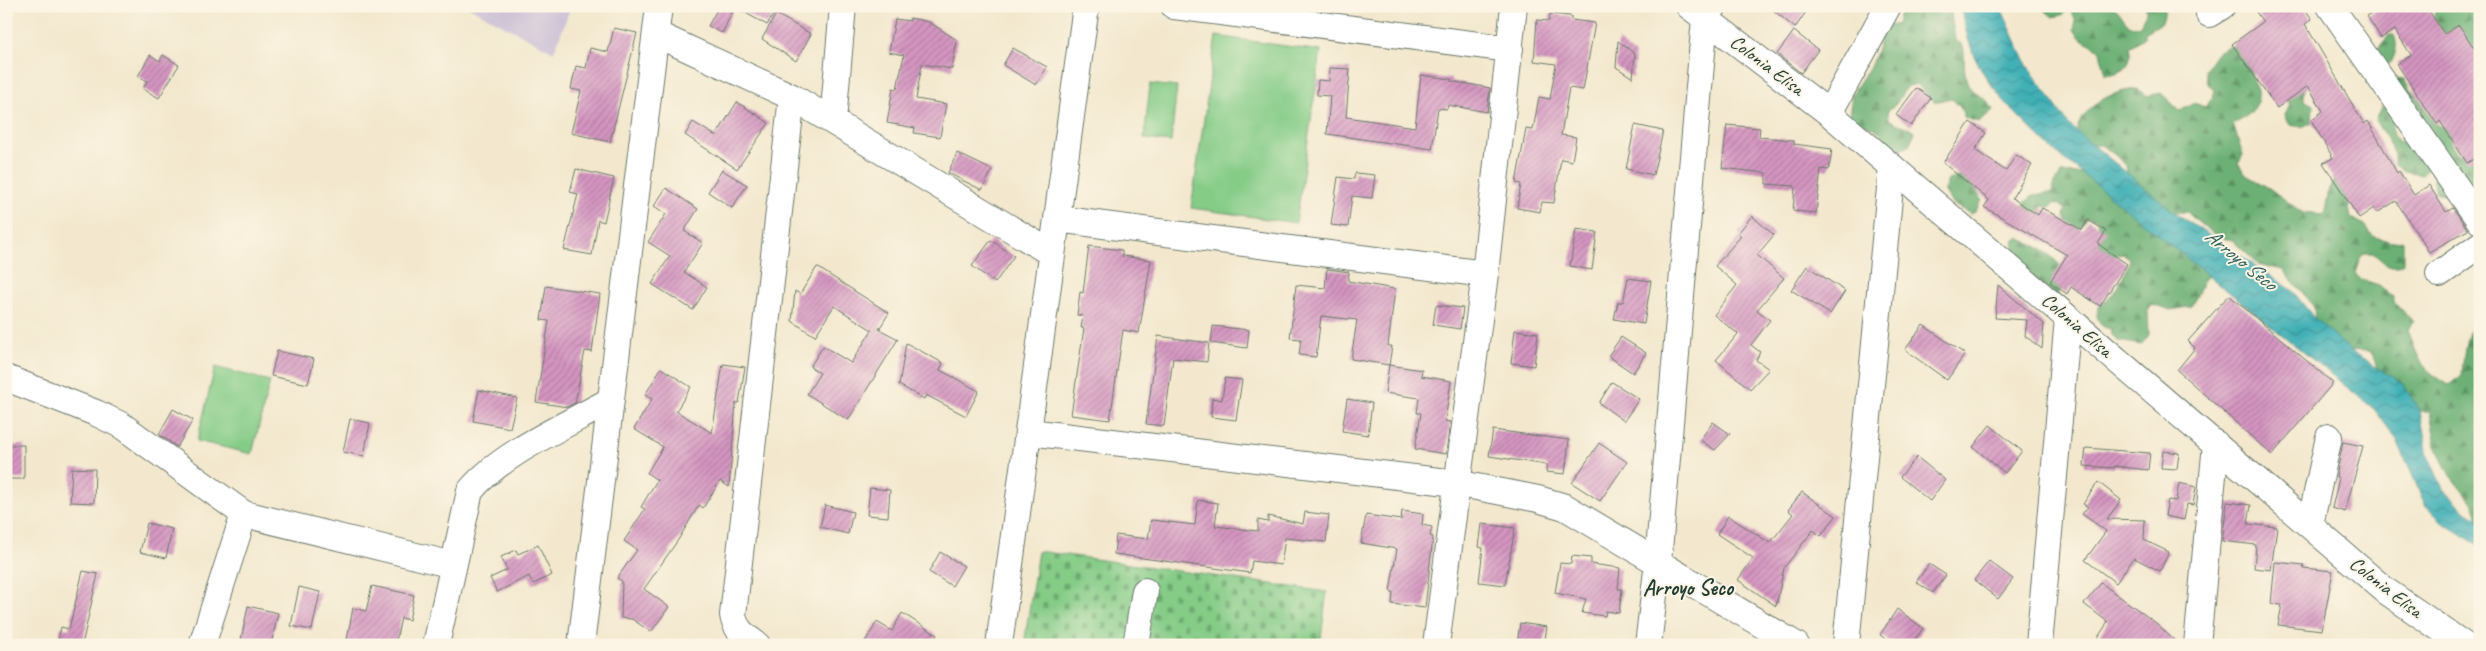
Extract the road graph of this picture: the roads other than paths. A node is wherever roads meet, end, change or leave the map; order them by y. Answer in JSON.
{"nodes":[{"id":1,"x":659,"y":6,"type":"edge"},
{"id":2,"x":844,"y":6,"type":"edge"},
{"id":3,"x":1086,"y":6,"type":"edge"},
{"id":4,"x":1174,"y":6,"type":"edge"},
{"id":5,"x":1514,"y":6,"type":"edge"},
{"id":6,"x":1888,"y":6,"type":"edge"},
{"id":7,"x":2330,"y":6,"type":"edge"},
{"id":8,"x":1703,"y":10,"type":"edge"},
{"id":9,"x":656,"y":34,"type":"junction"},
{"id":10,"x":1510,"y":49,"type":"junction"},
{"id":11,"x":792,"y":97,"type":"junction"},
{"id":12,"x":1829,"y":113,"type":"junction"},
{"id":13,"x":833,"y":121,"type":"junction"},
{"id":14,"x":1892,"y":167,"type":"junction"},
{"id":15,"x":1057,"y":219,"type":"junction"},
{"id":16,"x":2480,"y":220,"type":"edge"},
{"id":17,"x":2480,"y":245,"type":"edge"},
{"id":18,"x":1052,"y":254,"type":"junction"},
{"id":19,"x":1485,"y":274,"type":"junction"},
{"id":20,"x":2439,"y":274,"type":"dead end"},
{"id":21,"x":2068,"y":318,"type":"junction"},
{"id":22,"x":6,"y":378,"type":"edge"},
{"id":23,"x":611,"y":400,"type":"junction"},
{"id":24,"x":1029,"y":432,"type":"junction"},
{"id":25,"x":2329,"y":437,"type":"dead end"},
{"id":26,"x":2216,"y":444,"type":"junction"},
{"id":27,"x":1456,"y":483,"type":"junction"},
{"id":28,"x":244,"y":514,"type":"junction"},
{"id":29,"x":2310,"y":525,"type":"junction"},
{"id":30,"x":1658,"y":562,"type":"junction"},
{"id":31,"x":453,"y":565,"type":"junction"},
{"id":32,"x":1145,"y":590,"type":"dead end"},
{"id":33,"x":202,"y":645,"type":"edge"},
{"id":34,"x":436,"y":645,"type":"edge"},
{"id":35,"x":581,"y":645,"type":"edge"},
{"id":36,"x":758,"y":645,"type":"edge"},
{"id":37,"x":999,"y":645,"type":"edge"},
{"id":38,"x":1136,"y":645,"type":"edge"},
{"id":39,"x":1436,"y":645,"type":"edge"},
{"id":40,"x":1648,"y":645,"type":"edge"},
{"id":41,"x":1796,"y":645,"type":"edge"},
{"id":42,"x":1846,"y":645,"type":"edge"},
{"id":43,"x":2039,"y":645,"type":"edge"},
{"id":44,"x":2197,"y":645,"type":"edge"},
{"id":45,"x":2464,"y":645,"type":"edge"}],
"edges":[{"from":1,"to":9,"type":"street"},
{"from":2,"to":13,"type":"street"},
{"from":3,"to":15,"type":"street"},
{"from":4,"to":10,"type":"street"},
{"from":5,"to":10,"type":"street"},
{"from":6,"to":12,"type":"street"},
{"from":7,"to":16,"type":"street"},
{"from":8,"to":12,"type":"street","name":"Colonia Elisa"},
{"from":8,"to":30,"type":"street"},
{"from":9,"to":11,"type":"street"},
{"from":9,"to":23,"type":"street"},
{"from":10,"to":19,"type":"street"},
{"from":11,"to":13,"type":"street"},
{"from":11,"to":36,"type":"street"},
{"from":12,"to":14,"type":"street","name":"Colonia Elisa"},
{"from":13,"to":18,"type":"street"},
{"from":14,"to":21,"type":"street","name":"Colonia Elisa"},
{"from":14,"to":42,"type":"street"},
{"from":15,"to":18,"type":"street"},
{"from":15,"to":19,"type":"street"},
{"from":17,"to":20,"type":"street"},
{"from":18,"to":24,"type":"street"},
{"from":19,"to":27,"type":"street"},
{"from":21,"to":26,"type":"street","name":"Colonia Elisa"},
{"from":21,"to":43,"type":"street"},
{"from":22,"to":28,"type":"street"},
{"from":23,"to":31,"type":"street"},
{"from":23,"to":35,"type":"street"},
{"from":24,"to":27,"type":"street"},
{"from":24,"to":37,"type":"street"},
{"from":25,"to":29,"type":"street"},
{"from":26,"to":29,"type":"street","name":"Colonia Elisa"},
{"from":26,"to":44,"type":"street"},
{"from":27,"to":30,"type":"street"},
{"from":27,"to":39,"type":"street"},
{"from":28,"to":31,"type":"street"},
{"from":28,"to":33,"type":"street"},
{"from":29,"to":45,"type":"street","name":"Colonia Elisa"},
{"from":30,"to":40,"type":"street"},
{"from":30,"to":41,"type":"street"},
{"from":31,"to":34,"type":"street"},
{"from":32,"to":38,"type":"street"}]}
